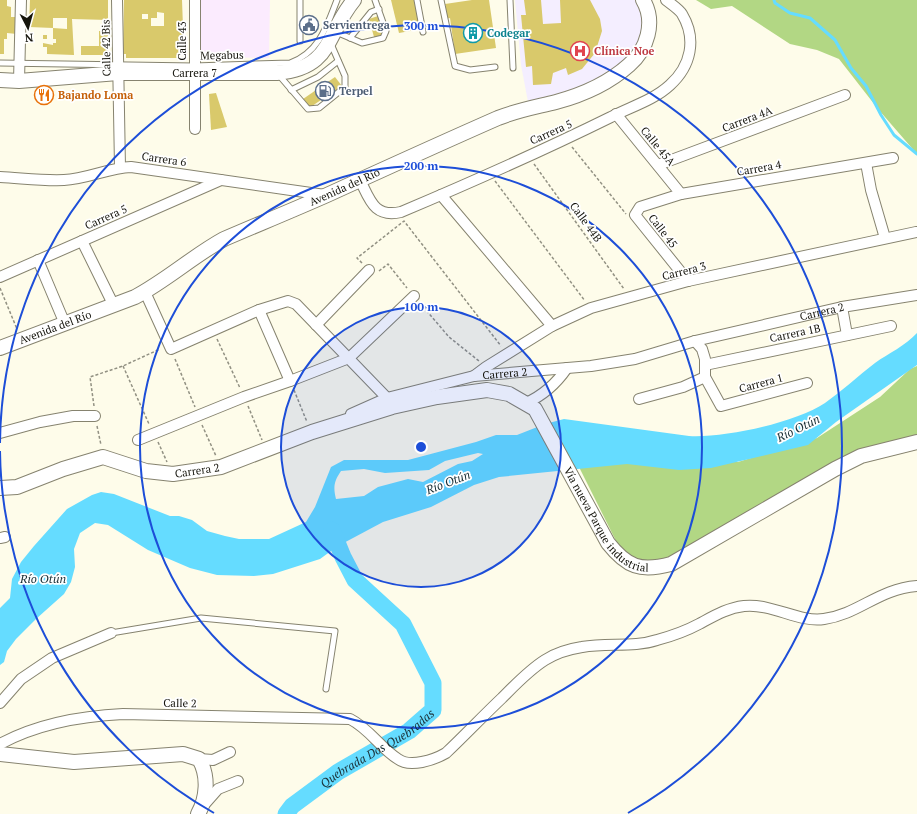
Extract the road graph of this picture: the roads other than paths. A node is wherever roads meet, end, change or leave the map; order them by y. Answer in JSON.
{"nodes":[{"id":1,"x":21,"y":0,"type":"edge"},
{"id":2,"x":117,"y":0,"type":"edge"},
{"id":3,"x":195,"y":0,"type":"edge"},
{"id":4,"x":300,"y":0,"type":"edge"},
{"id":5,"x":337,"y":0,"type":"edge"},
{"id":6,"x":354,"y":0,"type":"edge"},
{"id":7,"x":375,"y":0,"type":"edge"},
{"id":8,"x":417,"y":0,"type":"edge"},
{"id":9,"x":441,"y":0,"type":"edge"},
{"id":10,"x":510,"y":0,"type":"edge"},
{"id":11,"x":643,"y":0,"type":"edge"},
{"id":12,"x":666,"y":0,"type":"edge"},
{"id":13,"x":379,"y":9,"type":"junction"},
{"id":14,"x":423,"y":32,"type":"dead end"},
{"id":15,"x":333,"y":37,"type":"junction"},
{"id":16,"x":350,"y":38,"type":"junction"},
{"id":17,"x":300,"y":41,"type":"dead end"},
{"id":18,"x":338,"y":61,"type":"junction"},
{"id":19,"x":0,"y":63,"type":"edge"},
{"id":20,"x":20,"y":63,"type":"junction"},
{"id":21,"x":495,"y":67,"type":"dead end"},
{"id":22,"x":513,"y":68,"type":"dead end"},
{"id":23,"x":118,"y":69,"type":"junction"},
{"id":24,"x":194,"y":69,"type":"junction"},
{"id":25,"x":277,"y":73,"type":"junction"},
{"id":26,"x":0,"y":80,"type":"edge"},
{"id":27,"x":19,"y":81,"type":"junction"},
{"id":28,"x":291,"y":90,"type":"junction"},
{"id":29,"x":845,"y":95,"type":"dead end"},
{"id":30,"x":616,"y":114,"type":"junction"},
{"id":31,"x":195,"y":129,"type":"dead end"},
{"id":32,"x":893,"y":158,"type":"dead end"},
{"id":33,"x":866,"y":163,"type":"junction"},
{"id":34,"x":658,"y":165,"type":"junction"},
{"id":35,"x":120,"y":167,"type":"junction"},
{"id":36,"x":0,"y":177,"type":"edge"},
{"id":37,"x":221,"y":180,"type":"junction"},
{"id":38,"x":360,"y":180,"type":"junction"},
{"id":39,"x":681,"y":194,"type":"junction"},
{"id":40,"x":325,"y":195,"type":"junction"},
{"id":41,"x":441,"y":195,"type":"junction"},
{"id":42,"x":635,"y":215,"type":"joint"},
{"id":43,"x":916,"y":232,"type":"dead end"},
{"id":44,"x":885,"y":238,"type":"junction"},
{"id":45,"x":82,"y":241,"type":"junction"},
{"id":46,"x":38,"y":260,"type":"junction"},
{"id":47,"x":369,"y":270,"type":"road end"},
{"id":48,"x":0,"y":277,"type":"edge"},
{"id":49,"x":688,"y":281,"type":"junction"},
{"id":50,"x":145,"y":292,"type":"junction"},
{"id":51,"x":917,"y":295,"type":"edge"},
{"id":52,"x":414,"y":296,"type":"road end"},
{"id":53,"x":114,"y":306,"type":"junction"},
{"id":54,"x":842,"y":307,"type":"junction"},
{"id":55,"x":259,"y":310,"type":"junction"},
{"id":56,"x":65,"y":324,"type":"junction"},
{"id":57,"x":316,"y":325,"type":"junction"},
{"id":58,"x":552,"y":326,"type":"junction"},
{"id":59,"x":891,"y":326,"type":"dead end"},
{"id":60,"x":847,"y":335,"type":"junction"},
{"id":61,"x":695,"y":341,"type":"junction"},
{"id":62,"x":0,"y":348,"type":"edge"},
{"id":63,"x":349,"y":358,"type":"junction"},
{"id":64,"x":705,"y":365,"type":"junction"},
{"id":65,"x":567,"y":368,"type":"junction"},
{"id":66,"x":474,"y":376,"type":"junction"},
{"id":67,"x":705,"y":377,"type":"junction"},
{"id":68,"x":290,"y":381,"type":"junction"},
{"id":69,"x":807,"y":383,"type":"dead end"},
{"id":70,"x":387,"y":398,"type":"junction"},
{"id":71,"x":639,"y":399,"type":"dead end"},
{"id":72,"x":530,"y":406,"type":"junction"},
{"id":73,"x":95,"y":416,"type":"dead end"},
{"id":74,"x":312,"y":432,"type":"junction"},
{"id":75,"x":0,"y":433,"type":"edge"},
{"id":76,"x":138,"y":440,"type":"dead end"},
{"id":77,"x":917,"y":442,"type":"edge"},
{"id":78,"x":0,"y":488,"type":"edge"},
{"id":79,"x":917,"y":586,"type":"edge"},
{"id":80,"x":111,"y":633,"type":"joint"},
{"id":81,"x":326,"y":690,"type":"dead end"},
{"id":82,"x":0,"y":703,"type":"edge"},
{"id":83,"x":0,"y":744,"type":"edge"},
{"id":84,"x":230,"y":752,"type":"dead end"},
{"id":85,"x":0,"y":754,"type":"edge"},
{"id":86,"x":199,"y":759,"type":"junction"},
{"id":87,"x":238,"y":781,"type":"dead end"},
{"id":88,"x":201,"y":811,"type":"edge"}],
"edges":[{"from":1,"to":20,"type":"street"},
{"from":2,"to":23,"type":"street","name":"Calle 42 Bis"},
{"from":3,"to":24,"type":"street","name":"Calle 43"},
{"from":4,"to":17,"type":"lane"},
{"from":5,"to":24,"type":"lane","name":"Megabus"},
{"from":6,"to":15,"type":"main road","name":"Carrera 7"},
{"from":7,"to":13,"type":"lane"},
{"from":8,"to":14,"type":"lane"},
{"from":9,"to":21,"type":"lane"},
{"from":10,"to":22,"type":"lane"},
{"from":11,"to":38,"type":"main road","name":"Avenida del Río"},
{"from":12,"to":30,"type":"street","name":"Carrera 5"},
{"from":13,"to":16,"type":"lane"},
{"from":13,"to":16,"type":"lane"},
{"from":15,"to":16,"type":"lane"},
{"from":15,"to":18,"type":"lane"},
{"from":15,"to":25,"type":"main road","name":"Carrera 7"},
{"from":18,"to":28,"type":"lane"},
{"from":18,"to":28,"type":"lane"},
{"from":19,"to":20,"type":"lane"},
{"from":20,"to":23,"type":"lane"},
{"from":20,"to":27,"type":"street"},
{"from":23,"to":24,"type":"main road","name":"Carrera 7"},
{"from":23,"to":27,"type":"main road","name":"Carrera 7"},
{"from":23,"to":35,"type":"street","name":"Calle 42 Bis"},
{"from":24,"to":25,"type":"main road","name":"Carrera 7"},
{"from":24,"to":31,"type":"street","name":"Calle 43"},
{"from":25,"to":28,"type":"lane"},
{"from":26,"to":27,"type":"main road","name":"Carrera 7"},
{"from":29,"to":34,"type":"street","name":"Carrera 4A"},
{"from":30,"to":34,"type":"street","name":"Calle 45A"},
{"from":30,"to":41,"type":"street","name":"Carrera 5"},
{"from":32,"to":33,"type":"street","name":"Carrera 4"},
{"from":33,"to":39,"type":"street","name":"Carrera 4"},
{"from":33,"to":44,"type":"street"},
{"from":34,"to":39,"type":"street","name":"Calle 45A"},
{"from":35,"to":36,"type":"street","name":"Carrera 6"},
{"from":35,"to":37,"type":"street","name":"Carrera 6"},
{"from":37,"to":40,"type":"street","name":"Carrera 6"},
{"from":37,"to":45,"type":"street","name":"Carrera 5"},
{"from":38,"to":40,"type":"main road","name":"Avenida del Río"},
{"from":38,"to":41,"type":"street","name":"Carrera 5"},
{"from":39,"to":42,"type":"street","name":"Carrera 4"},
{"from":40,"to":50,"type":"main road","name":"Avenida del Río"},
{"from":41,"to":58,"type":"street"},
{"from":42,"to":49,"type":"street","name":"Calle 45"},
{"from":43,"to":44,"type":"street","name":"Carrera 3"},
{"from":44,"to":49,"type":"street","name":"Carrera 3"},
{"from":45,"to":46,"type":"street","name":"Carrera 5"},
{"from":45,"to":53,"type":"street"},
{"from":46,"to":48,"type":"street","name":"Carrera 5"},
{"from":46,"to":56,"type":"street"},
{"from":47,"to":57,"type":"street"},
{"from":49,"to":58,"type":"street","name":"Carrera 3"},
{"from":50,"to":53,"type":"main road","name":"Avenida del Río"},
{"from":50,"to":55,"type":"street"},
{"from":51,"to":54,"type":"street","name":"Carrera 2"},
{"from":52,"to":63,"type":"street"},
{"from":53,"to":56,"type":"main road","name":"Avenida del Río"},
{"from":54,"to":60,"type":"street"},
{"from":54,"to":61,"type":"street","name":"Carrera 2"},
{"from":55,"to":57,"type":"street"},
{"from":55,"to":68,"type":"street"},
{"from":56,"to":62,"type":"main road","name":"Avenida del Río"},
{"from":57,"to":63,"type":"street"},
{"from":58,"to":66,"type":"street","name":"Carrera 3"},
{"from":59,"to":60,"type":"street","name":"Carrera 1B"},
{"from":60,"to":64,"type":"street","name":"Carrera 1B"},
{"from":61,"to":64,"type":"street"},
{"from":61,"to":65,"type":"street","name":"Carrera 2"},
{"from":63,"to":68,"type":"street"},
{"from":63,"to":70,"type":"street"},
{"from":64,"to":67,"type":"street"},
{"from":65,"to":66,"type":"street","name":"Carrera 2"},
{"from":65,"to":72,"type":"street"},
{"from":66,"to":70,"type":"street","name":"Carrera 2"},
{"from":67,"to":69,"type":"street","name":"Carrera 1"},
{"from":67,"to":71,"type":"street"},
{"from":68,"to":76,"type":"street"},
{"from":70,"to":74,"type":"street","name":"Carrera 2"},
{"from":72,"to":74,"type":"main road"},
{"from":72,"to":77,"type":"main road","name":"Vía nueva Parque industrial"},
{"from":73,"to":75,"type":"street"},
{"from":74,"to":78,"type":"main road","name":"Carrera 2"},
{"from":79,"to":83,"type":"street","name":"Calle 2"},
{"from":80,"to":81,"type":"lane"},
{"from":80,"to":82,"type":"street"},
{"from":84,"to":86,"type":"street"},
{"from":85,"to":86,"type":"main road"},
{"from":86,"to":88,"type":"main road"},
{"from":87,"to":88,"type":"street"}]}
